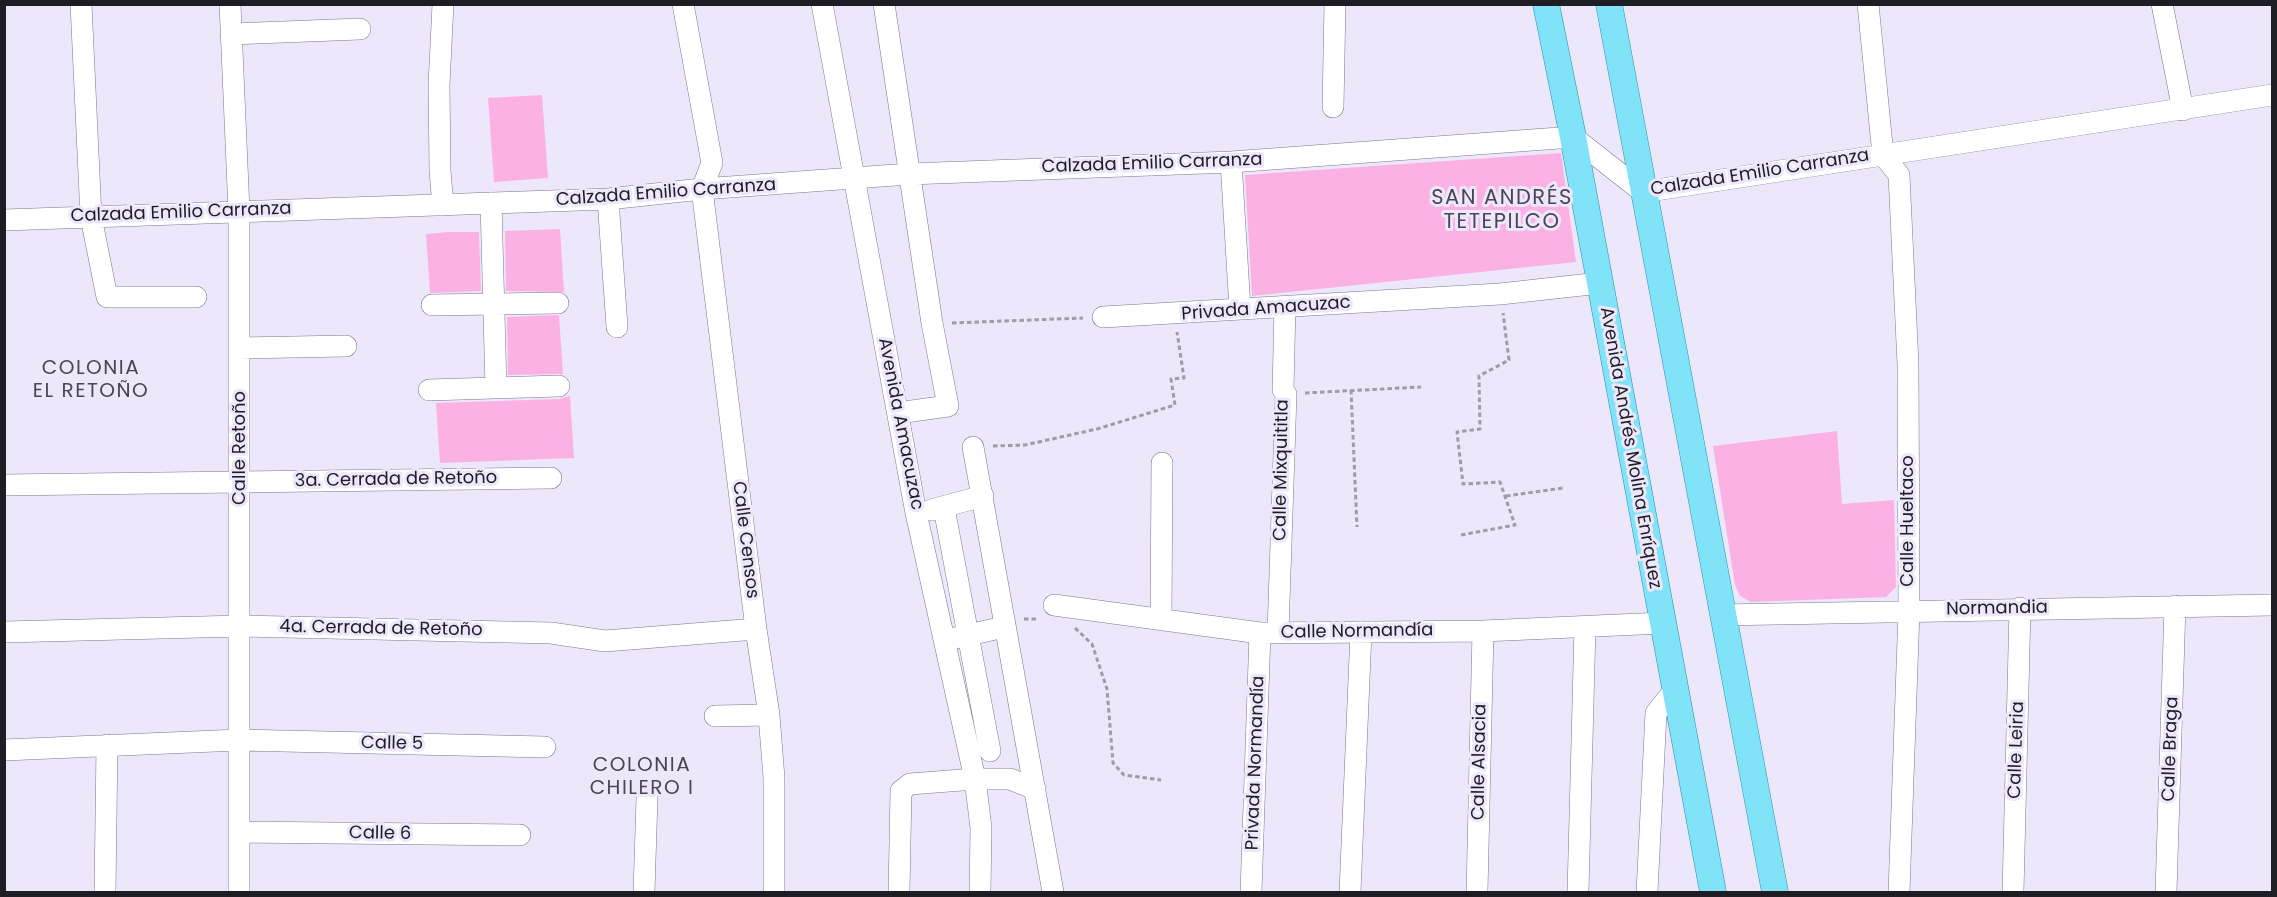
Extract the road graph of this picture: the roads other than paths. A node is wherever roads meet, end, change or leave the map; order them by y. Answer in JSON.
{"nodes":[{"id":1,"x":81,"y":4,"type":"edge"},
{"id":2,"x":230,"y":4,"type":"edge"},
{"id":3,"x":443,"y":4,"type":"edge"},
{"id":4,"x":683,"y":4,"type":"edge"},
{"id":5,"x":822,"y":4,"type":"edge"},
{"id":6,"x":884,"y":4,"type":"edge"},
{"id":7,"x":1335,"y":4,"type":"edge"},
{"id":8,"x":1546,"y":4,"type":"edge"},
{"id":9,"x":1609,"y":4,"type":"edge"},
{"id":10,"x":1868,"y":4,"type":"edge"},
{"id":11,"x":2162,"y":4,"type":"edge"},
{"id":12,"x":360,"y":29,"type":"dead end"},
{"id":13,"x":231,"y":34,"type":"junction"},
{"id":14,"x":2272,"y":95,"type":"edge"},
{"id":15,"x":1333,"y":107,"type":"dead end"},
{"id":16,"x":2183,"y":110,"type":"junction"},
{"id":17,"x":1573,"y":137,"type":"junction"},
{"id":18,"x":1883,"y":155,"type":"junction"},
{"id":19,"x":1231,"y":162,"type":"junction"},
{"id":20,"x":909,"y":174,"type":"junction"},
{"id":21,"x":854,"y":180,"type":"junction"},
{"id":22,"x":702,"y":189,"type":"junction"},
{"id":23,"x":1643,"y":192,"type":"junction"},
{"id":24,"x":608,"y":200,"type":"junction"},
{"id":25,"x":491,"y":203,"type":"junction"},
{"id":26,"x":443,"y":205,"type":"junction"},
{"id":27,"x":239,"y":211,"type":"junction"},
{"id":28,"x":91,"y":217,"type":"junction"},
{"id":29,"x":4,"y":220,"type":"edge"},
{"id":30,"x":1600,"y":283,"type":"junction"},
{"id":31,"x":196,"y":297,"type":"dead end"},
{"id":32,"x":558,"y":303,"type":"dead end"},
{"id":33,"x":432,"y":305,"type":"dead end"},
{"id":34,"x":495,"y":305,"type":"junction"},
{"id":35,"x":1285,"y":307,"type":"junction"},
{"id":36,"x":1240,"y":309,"type":"junction"},
{"id":37,"x":1103,"y":317,"type":"road end"},
{"id":38,"x":617,"y":327,"type":"dead end"},
{"id":39,"x":346,"y":346,"type":"dead end"},
{"id":40,"x":239,"y":348,"type":"junction"},
{"id":41,"x":559,"y":386,"type":"dead end"},
{"id":42,"x":496,"y":388,"type":"junction"},
{"id":43,"x":429,"y":390,"type":"dead end"},
{"id":44,"x":898,"y":413,"type":"junction"},
{"id":45,"x":973,"y":447,"type":"road end"},
{"id":46,"x":1162,"y":463,"type":"dead end"},
{"id":47,"x":551,"y":478,"type":"dead end"},
{"id":48,"x":240,"y":482,"type":"junction"},
{"id":49,"x":4,"y":485,"type":"edge"},
{"id":50,"x":982,"y":496,"type":"junction"},
{"id":51,"x":944,"y":508,"type":"junction"},
{"id":52,"x":916,"y":513,"type":"junction"},
{"id":53,"x":2272,"y":605,"type":"edge"},
{"id":54,"x":2175,"y":606,"type":"junction"},
{"id":55,"x":2020,"y":608,"type":"junction"},
{"id":56,"x":1909,"y":611,"type":"junction"},
{"id":57,"x":1055,"y":615,"type":"road end"},
{"id":58,"x":1721,"y":615,"type":"junction"},
{"id":59,"x":1161,"y":619,"type":"junction"},
{"id":60,"x":1663,"y":623,"type":"junction"},
{"id":61,"x":241,"y":626,"type":"junction"},
{"id":62,"x":1004,"y":627,"type":"junction"},
{"id":63,"x":1585,"y":627,"type":"junction"},
{"id":64,"x":756,"y":629,"type":"junction"},
{"id":65,"x":1483,"y":630,"type":"junction"},
{"id":66,"x":4,"y":632,"type":"edge"},
{"id":67,"x":1361,"y":632,"type":"junction"},
{"id":68,"x":1269,"y":633,"type":"junction"},
{"id":69,"x":967,"y":635,"type":"junction"},
{"id":70,"x":943,"y":641,"type":"junction"},
{"id":71,"x":1676,"y":688,"type":"junction"},
{"id":72,"x":769,"y":715,"type":"junction"},
{"id":73,"x":715,"y":716,"type":"dead end"},
{"id":74,"x":239,"y":740,"type":"junction"},
{"id":75,"x":107,"y":746,"type":"junction"},
{"id":76,"x":545,"y":747,"type":"dead end"},
{"id":77,"x":4,"y":750,"type":"edge"},
{"id":78,"x":990,"y":751,"type":"dead end"},
{"id":79,"x":975,"y":779,"type":"junction"},
{"id":80,"x":1035,"y":789,"type":"junction"},
{"id":81,"x":647,"y":798,"type":"dead end"},
{"id":82,"x":240,"y":832,"type":"junction"},
{"id":83,"x":520,"y":835,"type":"dead end"},
{"id":84,"x":105,"y":892,"type":"edge"},
{"id":85,"x":239,"y":892,"type":"edge"},
{"id":86,"x":644,"y":892,"type":"edge"},
{"id":87,"x":774,"y":892,"type":"edge"},
{"id":88,"x":899,"y":892,"type":"edge"},
{"id":89,"x":980,"y":892,"type":"edge"},
{"id":90,"x":1053,"y":892,"type":"edge"},
{"id":91,"x":1251,"y":892,"type":"edge"},
{"id":92,"x":1350,"y":892,"type":"edge"},
{"id":93,"x":1477,"y":892,"type":"edge"},
{"id":94,"x":1578,"y":892,"type":"edge"},
{"id":95,"x":1647,"y":892,"type":"edge"},
{"id":96,"x":1713,"y":892,"type":"edge"},
{"id":97,"x":1775,"y":892,"type":"edge"},
{"id":98,"x":1899,"y":892,"type":"edge"},
{"id":99,"x":2013,"y":892,"type":"edge"},
{"id":100,"x":2166,"y":892,"type":"edge"}],
"edges":[{"from":1,"to":28,"type":"street"},
{"from":2,"to":13,"type":"street","name":"Calle Retoño"},
{"from":3,"to":26,"type":"street"},
{"from":4,"to":22,"type":"street"},
{"from":5,"to":21,"type":"street","name":"Avenida Amacuzac"},
{"from":6,"to":20,"type":"street"},
{"from":7,"to":15,"type":"street"},
{"from":8,"to":17,"type":"main road","name":"Avenida Andrés Molina Enríquez"},
{"from":9,"to":23,"type":"main road"},
{"from":10,"to":18,"type":"street"},
{"from":11,"to":16,"type":"street"},
{"from":12,"to":13,"type":"street"},
{"from":13,"to":27,"type":"street","name":"Calle Retoño"},
{"from":14,"to":16,"type":"street","name":"Calzada Emilio Carranza"},
{"from":16,"to":18,"type":"street","name":"Calzada Emilio Carranza"},
{"from":17,"to":19,"type":"street","name":"Calzada Emilio Carranza"},
{"from":17,"to":23,"type":"street","name":"Calzada Emilio Carranza"},
{"from":17,"to":30,"type":"main road","name":"Avenida Andrés Molina Enríquez"},
{"from":18,"to":23,"type":"street","name":"Calzada Emilio Carranza"},
{"from":18,"to":56,"type":"street","name":"Calle Hueltaco"},
{"from":19,"to":20,"type":"street","name":"Calzada Emilio Carranza"},
{"from":19,"to":36,"type":"street"},
{"from":20,"to":21,"type":"street","name":"Calzada Emilio Carranza"},
{"from":20,"to":44,"type":"street"},
{"from":21,"to":22,"type":"street","name":"Calzada Emilio Carranza"},
{"from":21,"to":44,"type":"street","name":"Avenida Amacuzac"},
{"from":22,"to":24,"type":"street","name":"Calzada Emilio Carranza"},
{"from":22,"to":64,"type":"street","name":"Calle Censos"},
{"from":23,"to":58,"type":"main road"},
{"from":24,"to":25,"type":"street","name":"Calzada Emilio Carranza"},
{"from":24,"to":38,"type":"street"},
{"from":25,"to":26,"type":"street","name":"Calzada Emilio Carranza"},
{"from":25,"to":34,"type":"street"},
{"from":26,"to":27,"type":"street","name":"Calzada Emilio Carranza"},
{"from":27,"to":28,"type":"street","name":"Calzada Emilio Carranza"},
{"from":27,"to":40,"type":"street","name":"Calle Retoño"},
{"from":28,"to":29,"type":"street","name":"Calzada Emilio Carranza"},
{"from":28,"to":31,"type":"street"},
{"from":30,"to":35,"type":"street","name":"Privada Amacuzac"},
{"from":30,"to":60,"type":"main road","name":"Avenida Andrés Molina Enríquez"},
{"from":32,"to":34,"type":"street"},
{"from":33,"to":34,"type":"street"},
{"from":34,"to":42,"type":"street"},
{"from":35,"to":36,"type":"street","name":"Privada Amacuzac"},
{"from":35,"to":68,"type":"street","name":"Calle Mixquititla"},
{"from":36,"to":37,"type":"street","name":"Privada Amacuzac"},
{"from":39,"to":40,"type":"street"},
{"from":40,"to":48,"type":"street","name":"Calle Retoño"},
{"from":41,"to":42,"type":"street"},
{"from":42,"to":43,"type":"street"},
{"from":44,"to":52,"type":"street","name":"Avenida Amacuzac"},
{"from":45,"to":50,"type":"street"},
{"from":46,"to":59,"type":"street"},
{"from":47,"to":48,"type":"street","name":"3a. Cerrada de Retoño"},
{"from":48,"to":49,"type":"street","name":"3a. Cerrada de Retoño"},
{"from":48,"to":61,"type":"street","name":"Calle Retoño"},
{"from":50,"to":51,"type":"street"},
{"from":50,"to":62,"type":"street"},
{"from":51,"to":52,"type":"street"},
{"from":51,"to":69,"type":"street"},
{"from":52,"to":70,"type":"street","name":"Avenida Amacuzac"},
{"from":53,"to":54,"type":"street","name":"Normandia"},
{"from":54,"to":55,"type":"street","name":"Normandia"},
{"from":54,"to":100,"type":"street","name":"Calle Braga"},
{"from":55,"to":56,"type":"street","name":"Normandia"},
{"from":55,"to":99,"type":"street","name":"Calle Leiria"},
{"from":56,"to":58,"type":"street","name":"Normandia"},
{"from":56,"to":98,"type":"street","name":"Calle Hueltaco"},
{"from":57,"to":59,"type":"street","name":"Calle Normandía"},
{"from":58,"to":97,"type":"main road"},
{"from":59,"to":68,"type":"street","name":"Calle Normandía"},
{"from":60,"to":63,"type":"street","name":"Calle Normandía"},
{"from":60,"to":71,"type":"main road","name":"Avenida Andrés Molina Enríquez"},
{"from":61,"to":64,"type":"street","name":"4a. Cerrada de Retoño"},
{"from":61,"to":66,"type":"street","name":"4a. Cerrada de Retoño"},
{"from":61,"to":74,"type":"street","name":"Calle Retoño"},
{"from":62,"to":69,"type":"street"},
{"from":62,"to":80,"type":"street"},
{"from":63,"to":65,"type":"street","name":"Calle Normandía"},
{"from":63,"to":94,"type":"street"},
{"from":64,"to":72,"type":"street","name":"Calle Censos"},
{"from":65,"to":67,"type":"street","name":"Calle Normandía"},
{"from":65,"to":93,"type":"street","name":"Calle Alsacia"},
{"from":67,"to":68,"type":"street","name":"Calle Normandía"},
{"from":67,"to":92,"type":"street"},
{"from":68,"to":91,"type":"street","name":"Privada Normandía"},
{"from":69,"to":70,"type":"street"},
{"from":69,"to":78,"type":"street"},
{"from":70,"to":79,"type":"street","name":"Avenida Amacuzac"},
{"from":71,"to":95,"type":"street"},
{"from":71,"to":96,"type":"main road","name":"Avenida Andrés Molina Enríquez"},
{"from":72,"to":73,"type":"street"},
{"from":72,"to":87,"type":"street","name":"Calle Censos"},
{"from":74,"to":75,"type":"street","name":"Calle 5"},
{"from":74,"to":76,"type":"street","name":"Calle 5"},
{"from":74,"to":82,"type":"street","name":"Calle Retoño"},
{"from":75,"to":77,"type":"street","name":"Calle 5"},
{"from":75,"to":84,"type":"street"},
{"from":79,"to":80,"type":"street"},
{"from":79,"to":88,"type":"street"},
{"from":79,"to":89,"type":"street","name":"Avenida Amacuzac"},
{"from":80,"to":90,"type":"street"},
{"from":81,"to":86,"type":"street"},
{"from":82,"to":83,"type":"street","name":"Calle 6"},
{"from":82,"to":85,"type":"street","name":"Calle Retoño"}]}
